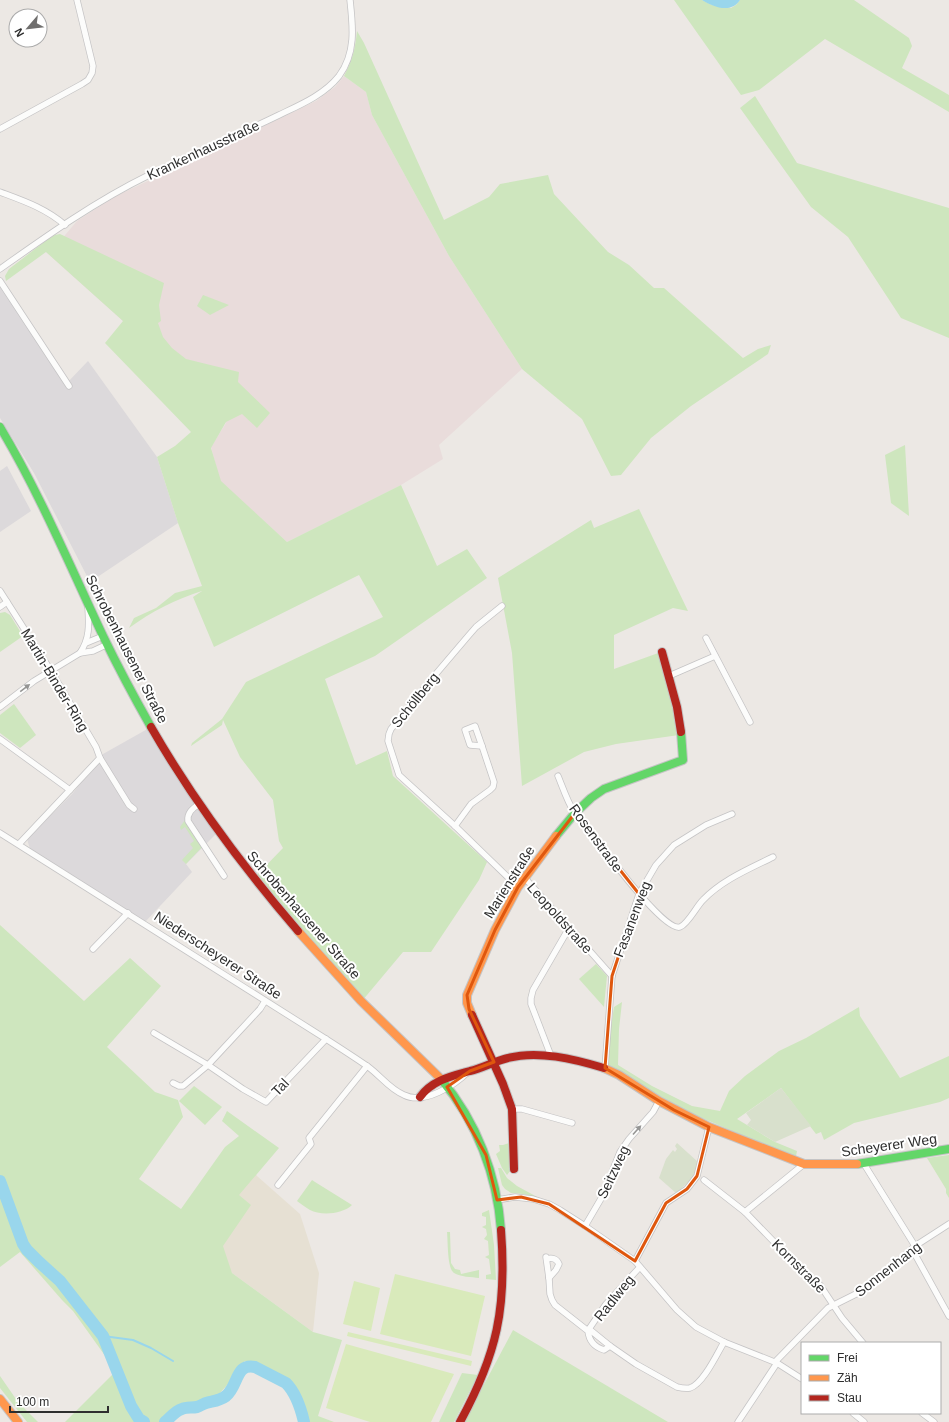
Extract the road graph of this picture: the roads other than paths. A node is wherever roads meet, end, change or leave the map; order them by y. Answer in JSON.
{"nodes":[{"id":1,"x":77,"y":0,"type":"edge"},
{"id":2,"x":350,"y":0,"type":"edge"},
{"id":3,"x":0,"y":129,"type":"edge"},
{"id":4,"x":0,"y":192,"type":"edge"},
{"id":5,"x":64,"y":225,"type":"junction"},
{"id":6,"x":0,"y":269,"type":"edge"},
{"id":7,"x":0,"y":281,"type":"edge"},
{"id":8,"x":69,"y":386,"type":"dead end"},
{"id":9,"x":0,"y":427,"type":"edge"},
{"id":10,"x":0,"y":591,"type":"edge"},
{"id":11,"x":7,"y":602,"type":"junction"},
{"id":12,"x":88,"y":602,"type":"junction"},
{"id":13,"x":502,"y":606,"type":"dead end"},
{"id":14,"x":0,"y":607,"type":"edge"},
{"id":15,"x":103,"y":636,"type":"junction"},
{"id":16,"x":706,"y":638,"type":"dead end"},
{"id":17,"x":86,"y":643,"type":"junction"},
{"id":18,"x":108,"y":644,"type":"junction"},
{"id":19,"x":662,"y":652,"type":"dead end"},
{"id":20,"x":80,"y":653,"type":"junction"},
{"id":21,"x":715,"y":656,"type":"junction"},
{"id":22,"x":51,"y":670,"type":"junction"},
{"id":23,"x":670,"y":676,"type":"junction"},
{"id":24,"x":0,"y":707,"type":"edge"},
{"id":25,"x":750,"y":722,"type":"dead end"},
{"id":26,"x":0,"y":739,"type":"edge"},
{"id":27,"x":482,"y":746,"type":"dead end"},
{"id":28,"x":100,"y":758,"type":"junction"},
{"id":29,"x":558,"y":776,"type":"dead end"},
{"id":30,"x":70,"y":790,"type":"junction"},
{"id":31,"x":199,"y":804,"type":"junction"},
{"id":32,"x":134,"y":809,"type":"dead end"},
{"id":33,"x":575,"y":813,"type":"junction"},
{"id":34,"x":732,"y":814,"type":"dead end"},
{"id":35,"x":455,"y":826,"type":"junction"},
{"id":36,"x":0,"y":833,"type":"edge"},
{"id":37,"x":19,"y":844,"type":"junction"},
{"id":38,"x":773,"y":857,"type":"dead end"},
{"id":39,"x":224,"y":876,"type":"dead end"},
{"id":40,"x":524,"y":878,"type":"junction"},
{"id":41,"x":518,"y":887,"type":"junction"},
{"id":42,"x":639,"y":894,"type":"junction"},
{"id":43,"x":128,"y":913,"type":"junction"},
{"id":44,"x":569,"y":928,"type":"junction"},
{"id":45,"x":93,"y":950,"type":"dead end"},
{"id":46,"x":612,"y":976,"type":"junction"},
{"id":47,"x":265,"y":1001,"type":"junction"},
{"id":48,"x":154,"y":1033,"type":"dead end"},
{"id":49,"x":326,"y":1039,"type":"junction"},
{"id":50,"x":551,"y":1056,"type":"junction"},
{"id":51,"x":494,"y":1062,"type":"junction"},
{"id":52,"x":208,"y":1065,"type":"junction"},
{"id":53,"x":367,"y":1066,"type":"junction"},
{"id":54,"x":605,"y":1068,"type":"junction"},
{"id":55,"x":470,"y":1071,"type":"junction"},
{"id":56,"x":441,"y":1080,"type":"junction"},
{"id":57,"x":173,"y":1083,"type":"dead end"},
{"id":58,"x":447,"y":1087,"type":"junction"},
{"id":59,"x":420,"y":1097,"type":"junction"},
{"id":60,"x":659,"y":1101,"type":"junction"},
{"id":61,"x":512,"y":1108,"type":"junction"},
{"id":62,"x":572,"y":1123,"type":"dead end"},
{"id":63,"x":709,"y":1126,"type":"junction"},
{"id":64,"x":949,"y":1149,"type":"edge"},
{"id":65,"x":804,"y":1164,"type":"junction"},
{"id":66,"x":864,"y":1164,"type":"junction"},
{"id":67,"x":514,"y":1169,"type":"dead end"},
{"id":68,"x":704,"y":1180,"type":"dead end"},
{"id":69,"x":278,"y":1186,"type":"dead end"},
{"id":70,"x":497,"y":1200,"type":"junction"},
{"id":71,"x":746,"y":1212,"type":"junction"},
{"id":72,"x":949,"y":1224,"type":"edge"},
{"id":73,"x":585,"y":1226,"type":"junction"},
{"id":74,"x":914,"y":1248,"type":"junction"},
{"id":75,"x":635,"y":1261,"type":"junction"},
{"id":76,"x":639,"y":1268,"type":"junction"},
{"id":77,"x":549,"y":1278,"type":"junction"},
{"id":78,"x":833,"y":1305,"type":"junction"},
{"id":79,"x":949,"y":1316,"type":"edge"},
{"id":80,"x":589,"y":1330,"type":"junction"},
{"id":81,"x":724,"y":1342,"type":"junction"},
{"id":82,"x":862,"y":1342,"type":"edge"},
{"id":83,"x":610,"y":1346,"type":"junction"},
{"id":84,"x":776,"y":1362,"type":"junction"},
{"id":85,"x":801,"y":1378,"type":"edge"},
{"id":86,"x":0,"y":1399,"type":"edge"},
{"id":87,"x":854,"y":1414,"type":"edge"},
{"id":88,"x":923,"y":1414,"type":"edge"},
{"id":89,"x":18,"y":1422,"type":"edge"},
{"id":90,"x":460,"y":1422,"type":"edge"},
{"id":91,"x":738,"y":1422,"type":"edge"},
{"id":92,"x":864,"y":1422,"type":"edge"},
{"id":93,"x":934,"y":1422,"type":"edge"}],
"edges":[{"from":1,"to":3,"type":"street"},
{"from":2,"to":5,"type":"street","name":"Krankenhausstraße"},
{"from":4,"to":5,"type":"street"},
{"from":5,"to":6,"type":"street","name":"Krankenhausstraße"},
{"from":7,"to":8,"type":"street"},
{"from":9,"to":12,"type":"street","name":"Schrobenhausener Straße"},
{"from":10,"to":11,"type":"street","name":"Martin-Binder-Ring"},
{"from":11,"to":14,"type":"street"},
{"from":11,"to":22,"type":"street","name":"Martin-Binder-Ring"},
{"from":12,"to":15,"type":"street","name":"Schrobenhausener Straße"},
{"from":12,"to":17,"type":"street"},
{"from":13,"to":35,"type":"street","name":"Schöllberg"},
{"from":15,"to":17,"type":"street"},
{"from":15,"to":18,"type":"street","name":"Schrobenhausener Straße"},
{"from":16,"to":21,"type":"street"},
{"from":17,"to":20,"type":"street"},
{"from":18,"to":20,"type":"street"},
{"from":18,"to":31,"type":"street","name":"Schrobenhausener Straße"},
{"from":19,"to":23,"type":"street"},
{"from":20,"to":22,"type":"street"},
{"from":21,"to":23,"type":"street"},
{"from":21,"to":25,"type":"street"},
{"from":24,"to":22,"type":"street","one_way":true},
{"from":22,"to":28,"type":"street","name":"Martin-Binder-Ring"},
{"from":23,"to":33,"type":"street","name":"Marienstraße"},
{"from":26,"to":30,"type":"street"},
{"from":27,"to":35,"type":"street"},
{"from":28,"to":30,"type":"street"},
{"from":28,"to":32,"type":"street","name":"Martin-Binder-Ring"},
{"from":29,"to":33,"type":"street","name":"Rosenstraße"},
{"from":30,"to":37,"type":"street"},
{"from":31,"to":39,"type":"street"},
{"from":31,"to":56,"type":"street","name":"Schrobenhausener Straße"},
{"from":33,"to":40,"type":"street","name":"Marienstraße"},
{"from":33,"to":42,"type":"street","name":"Rosenstraße"},
{"from":34,"to":42,"type":"street","name":"Fasanenweg"},
{"from":35,"to":41,"type":"street","name":"Schöllberg"},
{"from":36,"to":37,"type":"street","name":"Niederscheyerer Straße"},
{"from":37,"to":43,"type":"street","name":"Niederscheyerer Straße"},
{"from":38,"to":42,"type":"street","name":"Rosenstraße"},
{"from":40,"to":41,"type":"street","name":"Marienstraße"},
{"from":40,"to":44,"type":"street","name":"Leopoldstraße"},
{"from":41,"to":51,"type":"street","name":"Marienstraße"},
{"from":42,"to":46,"type":"street","name":"Fasanenweg"},
{"from":43,"to":45,"type":"street"},
{"from":43,"to":47,"type":"street","name":"Niederscheyerer Straße"},
{"from":44,"to":46,"type":"street","name":"Leopoldstraße"},
{"from":44,"to":50,"type":"street"},
{"from":46,"to":54,"type":"street","name":"Fasanenweg"},
{"from":47,"to":49,"type":"street","name":"Niederscheyerer Straße"},
{"from":47,"to":52,"type":"street"},
{"from":48,"to":52,"type":"street","name":"Tal"},
{"from":49,"to":52,"type":"street","name":"Tal"},
{"from":49,"to":53,"type":"street","name":"Niederscheyerer Straße"},
{"from":50,"to":51,"type":"street","name":"Scheyerer Weg"},
{"from":50,"to":54,"type":"street","name":"Scheyerer Weg"},
{"from":51,"to":55,"type":"street","name":"Scheyerer Weg"},
{"from":51,"to":61,"type":"street","name":"Marienstraße"},
{"from":52,"to":57,"type":"street"},
{"from":53,"to":59,"type":"street","name":"Niederscheyerer Straße"},
{"from":53,"to":69,"type":"street"},
{"from":54,"to":60,"type":"street","name":"Scheyerer Weg"},
{"from":55,"to":56,"type":"street","name":"Scheyerer Weg"},
{"from":55,"to":58,"type":"street","name":"Niederscheyerer Straße"},
{"from":56,"to":58,"type":"street","name":"Schrobenhausener Straße"},
{"from":56,"to":59,"type":"street"},
{"from":58,"to":59,"type":"street","name":"Niederscheyerer Straße"},
{"from":58,"to":70,"type":"street","name":"Schrobenhausener Straße"},
{"from":60,"to":63,"type":"street","name":"Scheyerer Weg"},
{"from":73,"to":60,"type":"street","name":"Seitzweg","one_way":true},
{"from":61,"to":62,"type":"street"},
{"from":61,"to":67,"type":"street","name":"Marienstraße"},
{"from":63,"to":65,"type":"street","name":"Scheyerer Weg"},
{"from":63,"to":75,"type":"street"},
{"from":64,"to":66,"type":"street","name":"Scheyerer Weg"},
{"from":65,"to":66,"type":"street","name":"Scheyerer Weg"},
{"from":65,"to":71,"type":"street"},
{"from":66,"to":74,"type":"street"},
{"from":68,"to":71,"type":"street","name":"Kornstraße"},
{"from":70,"to":73,"type":"street"},
{"from":70,"to":90,"type":"street","name":"Schrobenhausener Straße"},
{"from":71,"to":78,"type":"street","name":"Kornstraße"},
{"from":72,"to":74,"type":"street","name":"Sonnenhang"},
{"from":73,"to":75,"type":"street"},
{"from":74,"to":78,"type":"street","name":"Sonnenhang"},
{"from":74,"to":79,"type":"street"},
{"from":75,"to":76,"type":"street"},
{"from":76,"to":80,"type":"street","name":"Radlweg"},
{"from":76,"to":81,"type":"street"},
{"from":77,"to":77,"type":"street"},
{"from":77,"to":80,"type":"street"},
{"from":78,"to":82,"type":"street","name":"Kornstraße"},
{"from":78,"to":84,"type":"street","name":"Sonnenhang"},
{"from":80,"to":83,"type":"street"},
{"from":80,"to":83,"type":"street"},
{"from":81,"to":83,"type":"street"},
{"from":81,"to":84,"type":"street"},
{"from":84,"to":85,"type":"street"},
{"from":84,"to":91,"type":"street","name":"Sonnenhang"},
{"from":86,"to":89,"type":"street"},
{"from":87,"to":92,"type":"street"},
{"from":88,"to":93,"type":"street"}]}
